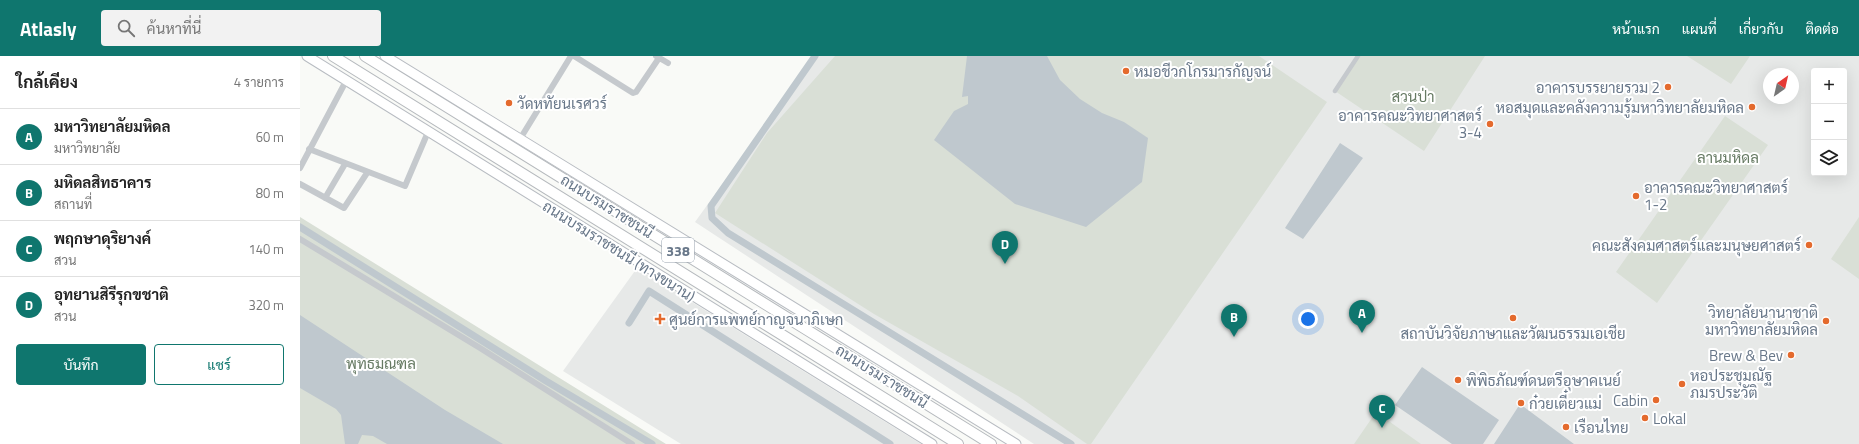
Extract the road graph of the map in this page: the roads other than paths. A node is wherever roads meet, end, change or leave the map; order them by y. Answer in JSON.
{"nodes":[{"id":1,"x":307,"y":56,"type":"edge"},
{"id":2,"x":333,"y":56,"type":"edge"},
{"id":3,"x":365,"y":56,"type":"edge"},
{"id":4,"x":385,"y":56,"type":"edge"},
{"id":5,"x":573,"y":56,"type":"edge"},
{"id":6,"x":1358,"y":56,"type":"edge"},
{"id":7,"x":658,"y":57,"type":"edge"},
{"id":8,"x":668,"y":64,"type":"dead end"},
{"id":9,"x":346,"y":81,"type":"junction"},
{"id":10,"x":1335,"y":91,"type":"dead end"},
{"id":11,"x":428,"y":132,"type":"junction"},
{"id":12,"x":520,"y":139,"type":"junction"},
{"id":13,"x":309,"y":149,"type":"junction"},
{"id":14,"x":345,"y":164,"type":"junction"},
{"id":15,"x":300,"y":168,"type":"edge"},
{"id":16,"x":367,"y":173,"type":"junction"},
{"id":17,"x":300,"y":184,"type":"edge"},
{"id":18,"x":325,"y":198,"type":"junction"},
{"id":19,"x":300,"y":239,"type":"edge"},
{"id":20,"x":952,"y":420,"type":"junction"},
{"id":21,"x":632,"y":444,"type":"edge"},
{"id":22,"x":932,"y":444,"type":"edge"},
{"id":23,"x":958,"y":444,"type":"edge"},
{"id":24,"x":991,"y":444,"type":"edge"},
{"id":25,"x":999,"y":444,"type":"edge"},
{"id":26,"x":1016,"y":444,"type":"edge"}],
"edges":[{"from":1,"to":9,"type":"main road","name":"ถนนบรมราชชนนี (ทางขนาน)","number":"338"},
{"from":2,"to":23,"type":"highway","name":"ถนนบรมราชชนนี","number":"338"},
{"from":3,"to":20,"type":"highway","name":"ถนนบรมราชชนนี","number":"338"},
{"from":4,"to":12,"type":"main road","number":"338"},
{"from":5,"to":7,"type":"street"},
{"from":5,"to":12,"type":"street"},
{"from":6,"to":10,"type":"street"},
{"from":7,"to":8,"type":"street"},
{"from":9,"to":11,"type":"main road","name":"ถนนบรมราชชนนี (ทางขนาน)","number":"338"},
{"from":9,"to":13,"type":"street"},
{"from":11,"to":16,"type":"street"},
{"from":11,"to":22,"type":"main road","name":"ถนนบรมราชชนนี (ทางขนาน)","number":"338"},
{"from":12,"to":26,"type":"main road","number":"338"},
{"from":13,"to":14,"type":"street"},
{"from":13,"to":15,"type":"street"},
{"from":14,"to":16,"type":"street"},
{"from":14,"to":18,"type":"street"},
{"from":16,"to":18,"type":"street"},
{"from":17,"to":18,"type":"street"},
{"from":19,"to":21,"type":"street"},
{"from":20,"to":24,"type":"highway","name":"ถนนบรมราชชนนี","number":"338"},
{"from":20,"to":25,"type":"highway"}]}
